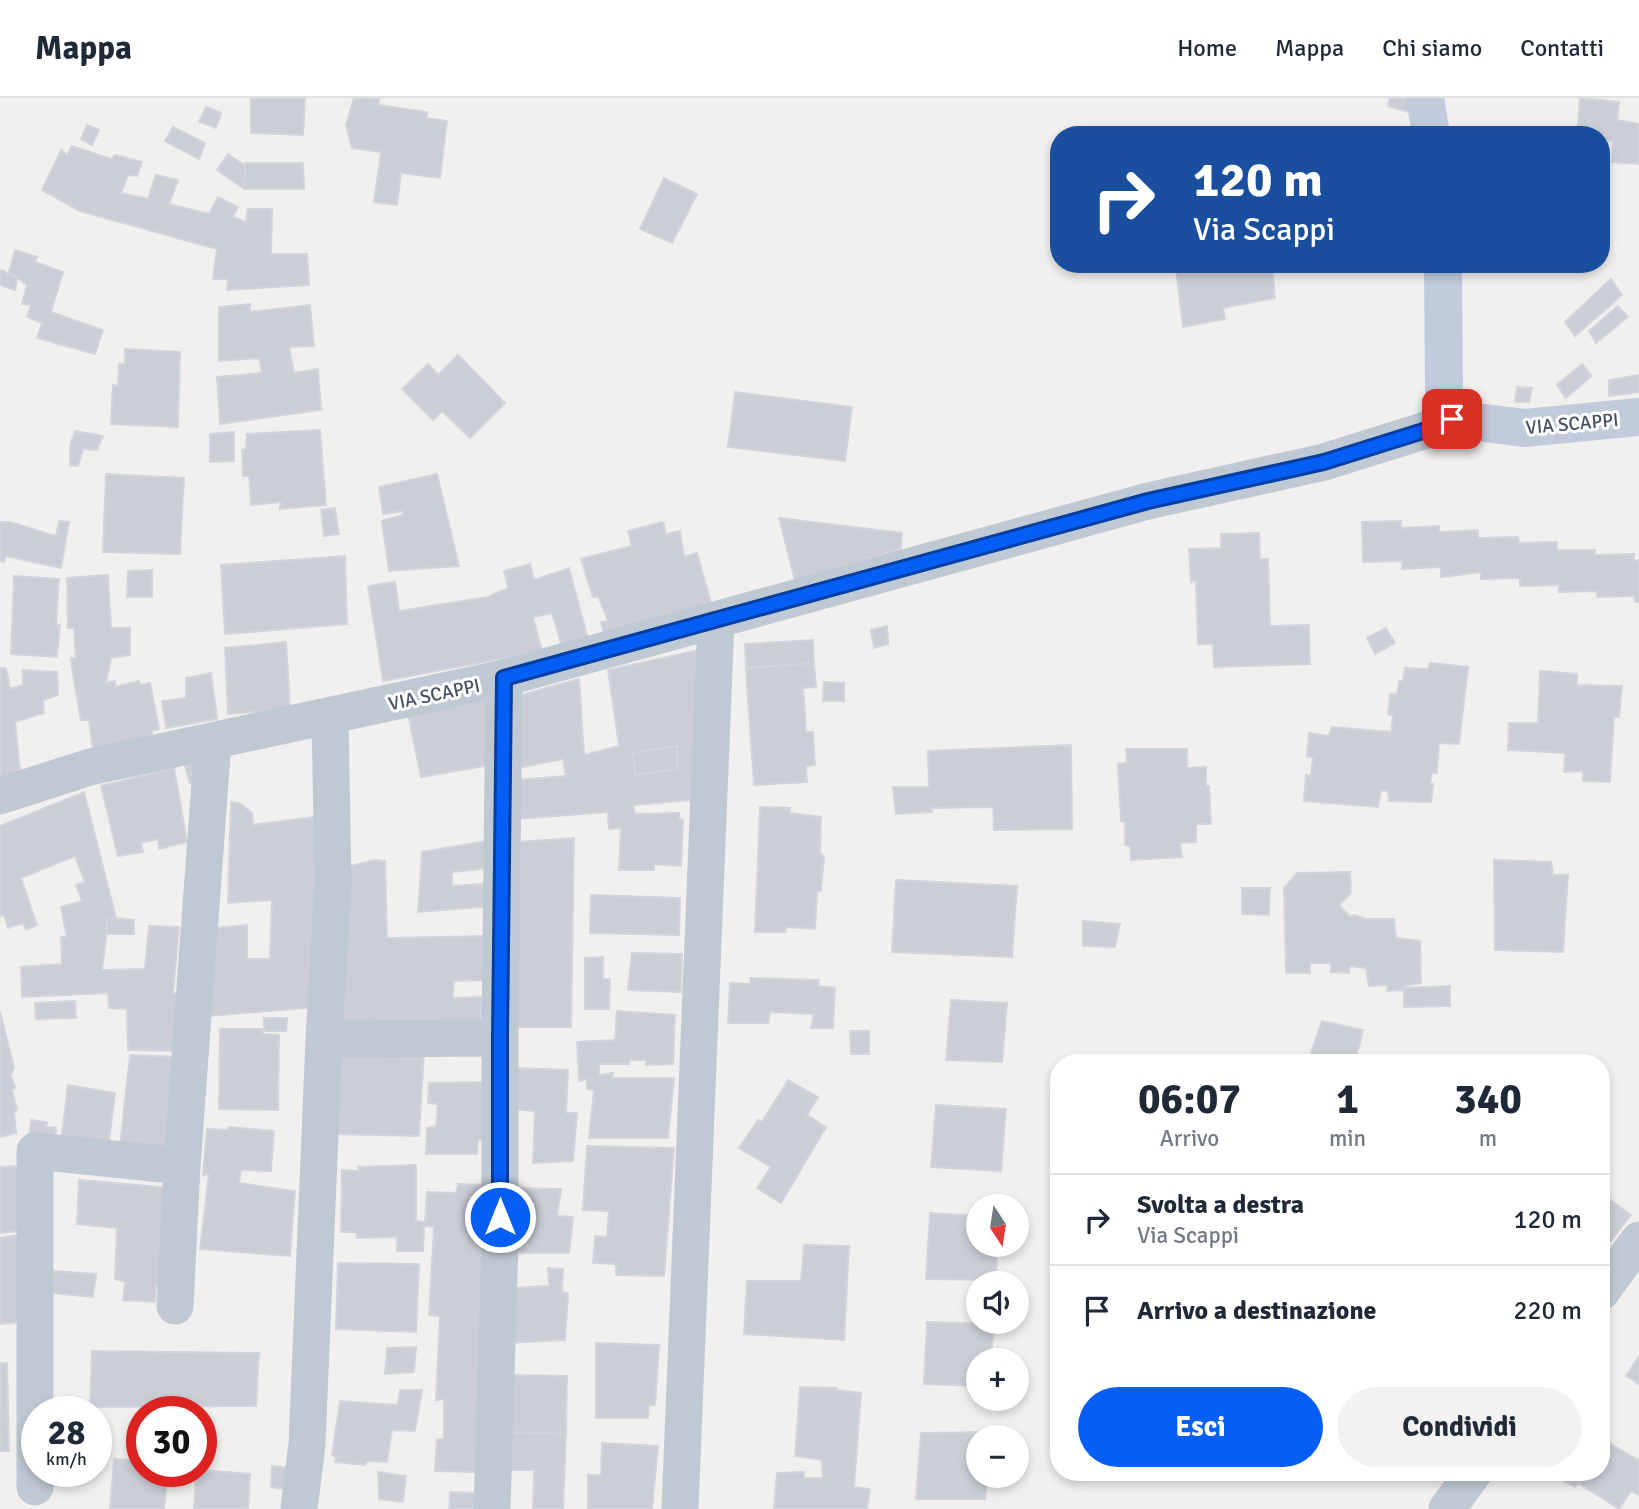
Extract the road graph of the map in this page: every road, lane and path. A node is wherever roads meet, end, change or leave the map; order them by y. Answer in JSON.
{"nodes":[{"id":1,"x":1425,"y":98,"type":"edge"},
{"id":2,"x":1430,"y":126,"type":"edge"},
{"id":3,"x":1443,"y":273,"type":"edge"},
{"id":4,"x":1639,"y":417,"type":"edge"},
{"id":5,"x":1452,"y":419,"type":"junction"},
{"id":6,"x":716,"y":621,"type":"junction"},
{"id":7,"x":504,"y":678,"type":"junction"},
{"id":8,"x":330,"y":717,"type":"junction"},
{"id":9,"x":213,"y":741,"type":"junction"},
{"id":10,"x":0,"y":796,"type":"edge"},
{"id":11,"x":500,"y":1038,"type":"junction"},
{"id":12,"x":324,"y":1040,"type":"junction"},
{"id":13,"x":183,"y":1166,"type":"junction"},
{"id":14,"x":1639,"y":1240,"type":"edge"},
{"id":15,"x":1610,"y":1280,"type":"edge"},
{"id":16,"x":175,"y":1306,"type":"dead end"},
{"id":17,"x":35,"y":1396,"type":"edge"},
{"id":18,"x":1467,"y":1481,"type":"edge"},
{"id":19,"x":299,"y":1509,"type":"edge"},
{"id":20,"x":492,"y":1509,"type":"edge"},
{"id":21,"x":680,"y":1509,"type":"edge"},
{"id":22,"x":1447,"y":1509,"type":"edge"}],
"edges":[{"from":1,"to":2,"type":"street"},
{"from":3,"to":5,"type":"street"},
{"from":4,"to":5,"type":"street","name":"VIA SCAPPI"},
{"from":5,"to":6,"type":"street","name":"VIA SCAPPI"},
{"from":6,"to":7,"type":"street","name":"VIA SCAPPI"},
{"from":6,"to":21,"type":"street"},
{"from":7,"to":8,"type":"street","name":"VIA SCAPPI"},
{"from":7,"to":11,"type":"street"},
{"from":8,"to":9,"type":"street","name":"VIA SCAPPI"},
{"from":8,"to":12,"type":"street"},
{"from":9,"to":10,"type":"street","name":"VIA SCAPPI"},
{"from":9,"to":13,"type":"street"},
{"from":11,"to":12,"type":"street"},
{"from":11,"to":20,"type":"street"},
{"from":12,"to":19,"type":"street"},
{"from":13,"to":16,"type":"street"},
{"from":13,"to":17,"type":"street"},
{"from":14,"to":15,"type":"street"},
{"from":18,"to":22,"type":"street"}]}
